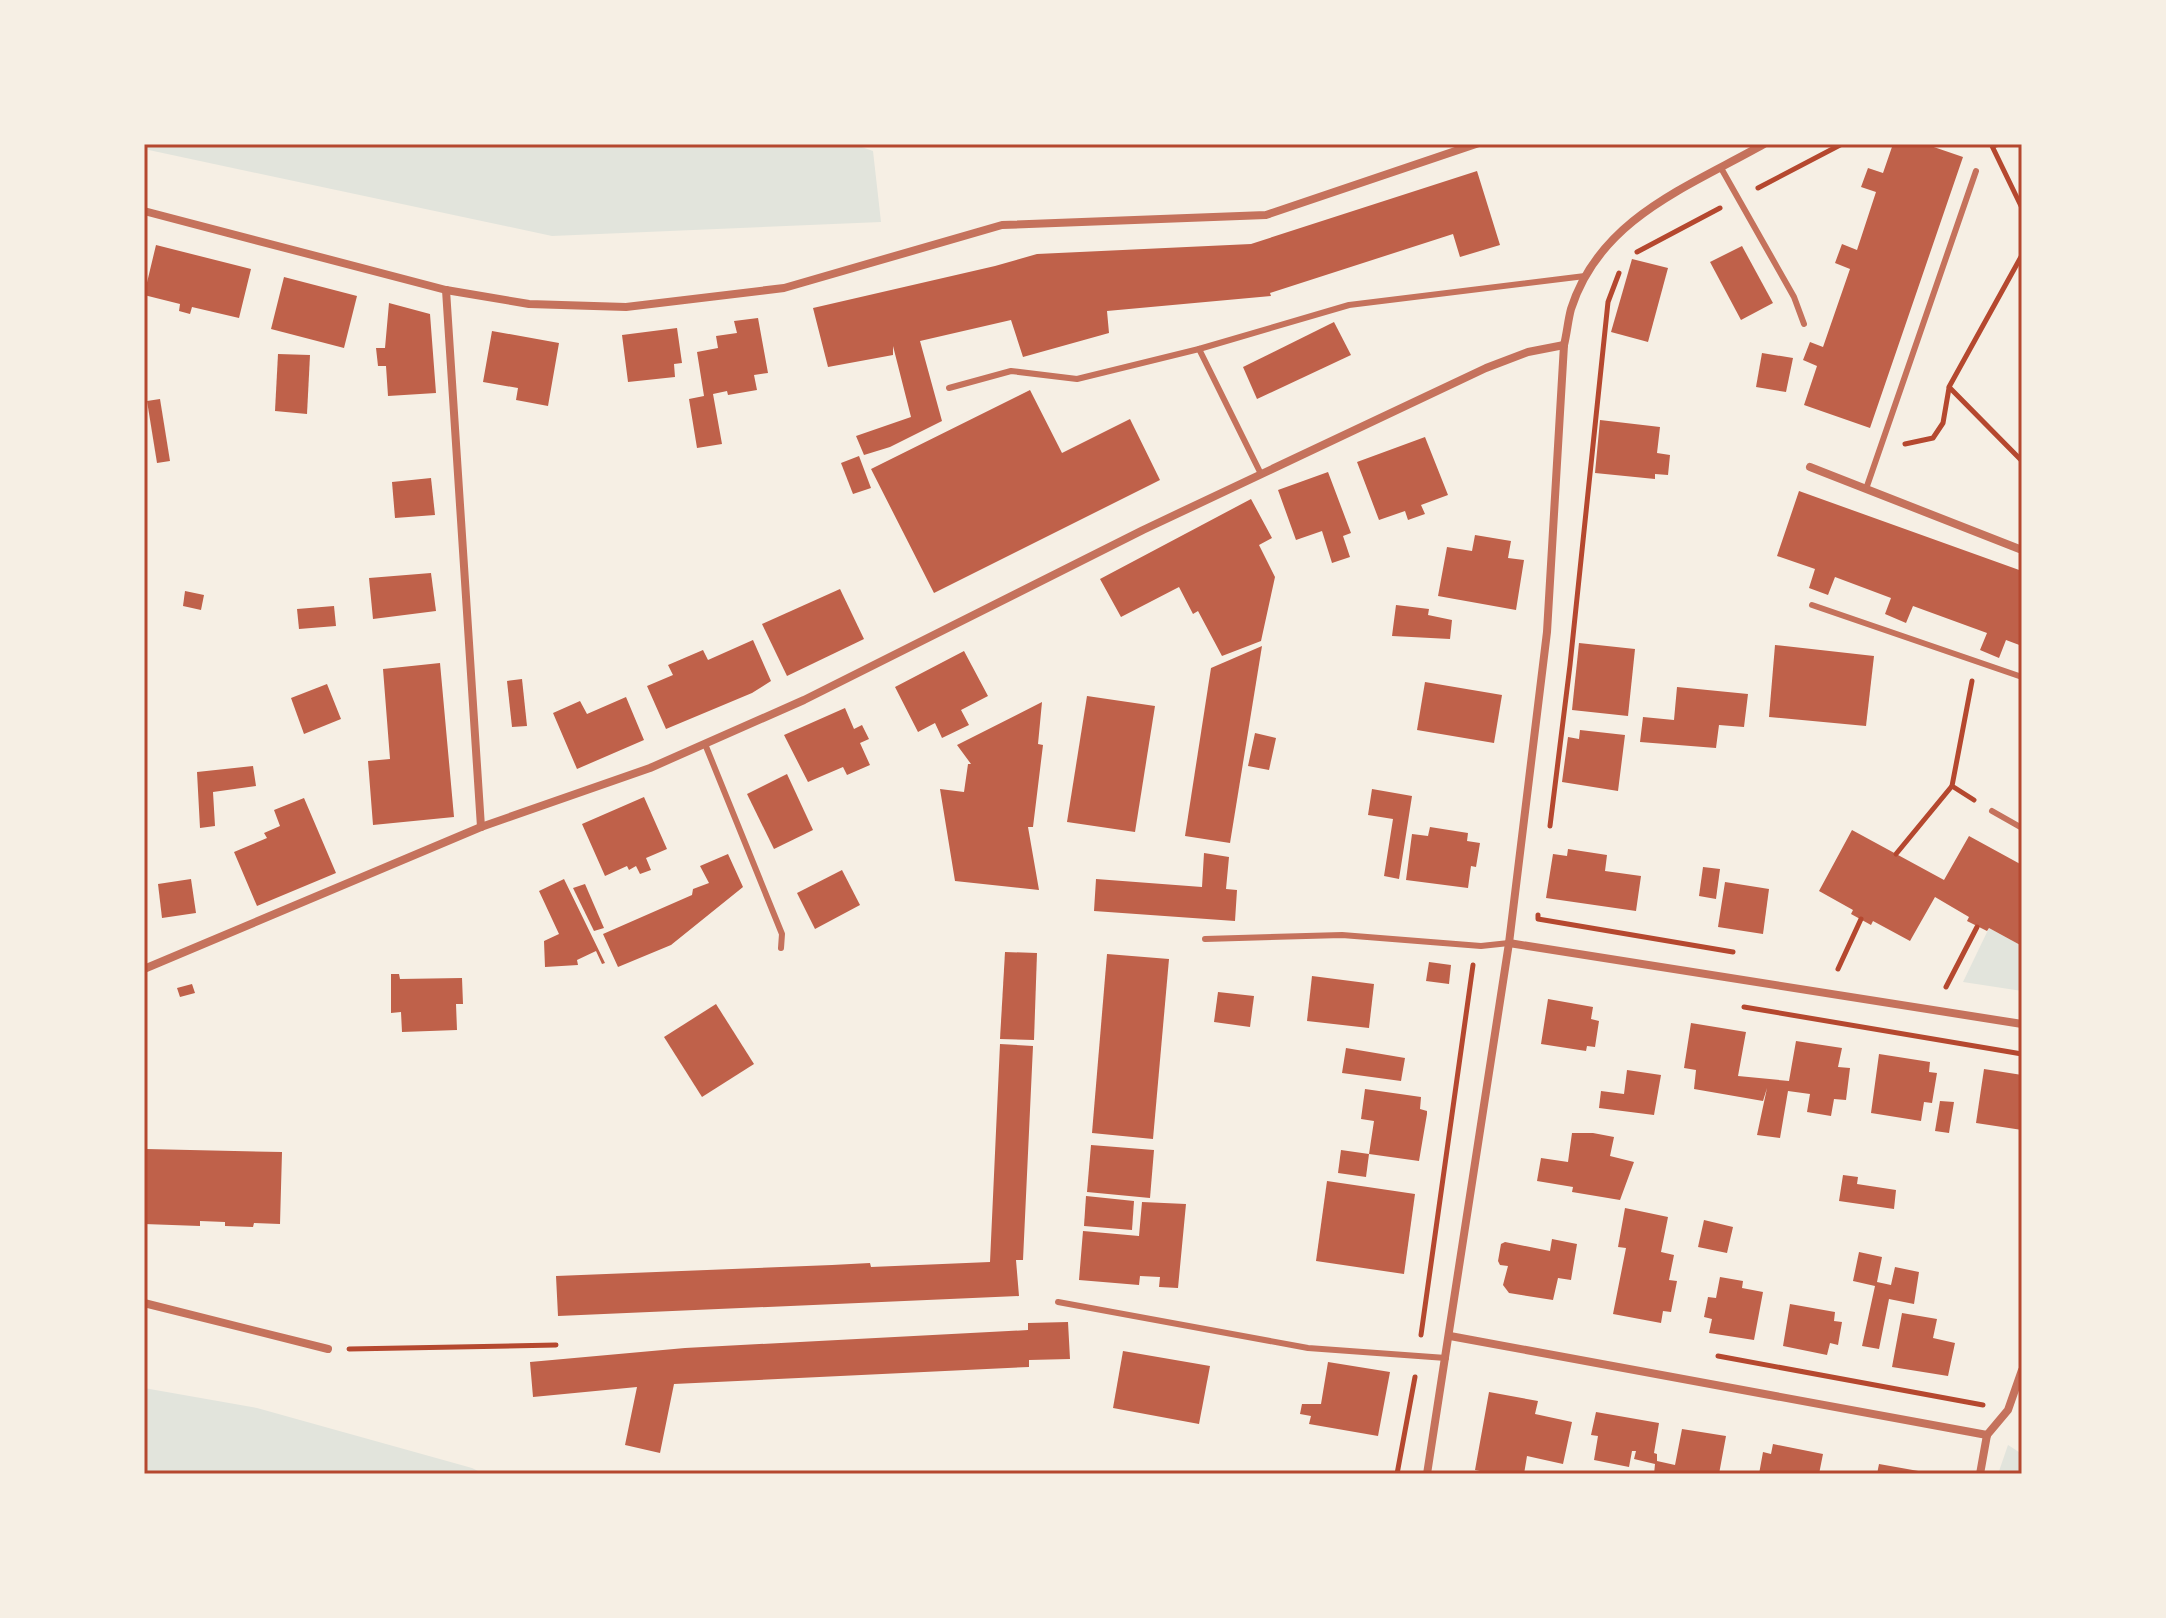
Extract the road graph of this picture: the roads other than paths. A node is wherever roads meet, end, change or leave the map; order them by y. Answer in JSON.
{"nodes":[{"id":1,"x":1476,"y":144,"type":"edge"},
{"id":2,"x":1764,"y":144,"type":"edge"},
{"id":3,"x":1721,"y":168,"type":"junction"},
{"id":4,"x":1976,"y":171,"type":"dead end"},
{"id":5,"x":144,"y":211,"type":"edge"},
{"id":6,"x":1585,"y":276,"type":"junction"},
{"id":7,"x":446,"y":290,"type":"junction"},
{"id":8,"x":1804,"y":324,"type":"dead end"},
{"id":9,"x":1564,"y":345,"type":"junction"},
{"id":10,"x":1199,"y":349,"type":"junction"},
{"id":11,"x":949,"y":388,"type":"dead end"},
{"id":12,"x":1810,"y":467,"type":"dead end"},
{"id":13,"x":1261,"y":474,"type":"junction"},
{"id":14,"x":1866,"y":489,"type":"junction"},
{"id":15,"x":2022,"y":550,"type":"edge"},
{"id":16,"x":1812,"y":605,"type":"dead end"},
{"id":17,"x":2022,"y":677,"type":"edge"},
{"id":18,"x":705,"y":744,"type":"junction"},
{"id":19,"x":1992,"y":811,"type":"road end"},
{"id":20,"x":481,"y":827,"type":"junction"},
{"id":21,"x":2022,"y":828,"type":"edge"},
{"id":22,"x":1205,"y":939,"type":"dead end"},
{"id":23,"x":1509,"y":943,"type":"junction"},
{"id":24,"x":781,"y":948,"type":"dead end"},
{"id":25,"x":144,"y":966,"type":"edge"},
{"id":26,"x":2022,"y":1024,"type":"edge"},
{"id":27,"x":1058,"y":1302,"type":"dead end"},
{"id":28,"x":144,"y":1303,"type":"edge"},
{"id":29,"x":1450,"y":1336,"type":"junction"},
{"id":30,"x":328,"y":1349,"type":"road end"},
{"id":31,"x":1446,"y":1358,"type":"junction"},
{"id":32,"x":2022,"y":1370,"type":"edge"},
{"id":33,"x":1987,"y":1435,"type":"junction"},
{"id":34,"x":1427,"y":1474,"type":"edge"},
{"id":35,"x":1980,"y":1474,"type":"edge"}],
"edges":[{"from":1,"to":7,"type":"street"},
{"from":2,"to":3,"type":"street"},
{"from":3,"to":6,"type":"street"},
{"from":3,"to":8,"type":"lane"},
{"from":4,"to":14,"type":"lane"},
{"from":5,"to":7,"type":"street"},
{"from":6,"to":9,"type":"street"},
{"from":6,"to":10,"type":"lane"},
{"from":7,"to":20,"type":"street"},
{"from":9,"to":13,"type":"street"},
{"from":9,"to":23,"type":"street"},
{"from":10,"to":11,"type":"lane"},
{"from":10,"to":13,"type":"lane"},
{"from":12,"to":14,"type":"street"},
{"from":13,"to":18,"type":"street"},
{"from":14,"to":15,"type":"street"},
{"from":16,"to":17,"type":"lane"},
{"from":18,"to":20,"type":"street"},
{"from":18,"to":24,"type":"lane"},
{"from":19,"to":21,"type":"lane"},
{"from":20,"to":25,"type":"street"},
{"from":22,"to":23,"type":"lane"},
{"from":23,"to":26,"type":"street"},
{"from":23,"to":29,"type":"street"},
{"from":27,"to":31,"type":"lane"},
{"from":28,"to":30,"type":"street"},
{"from":29,"to":31,"type":"street"},
{"from":29,"to":33,"type":"street"},
{"from":31,"to":34,"type":"street"},
{"from":32,"to":33,"type":"street"},
{"from":33,"to":35,"type":"street"}]}
